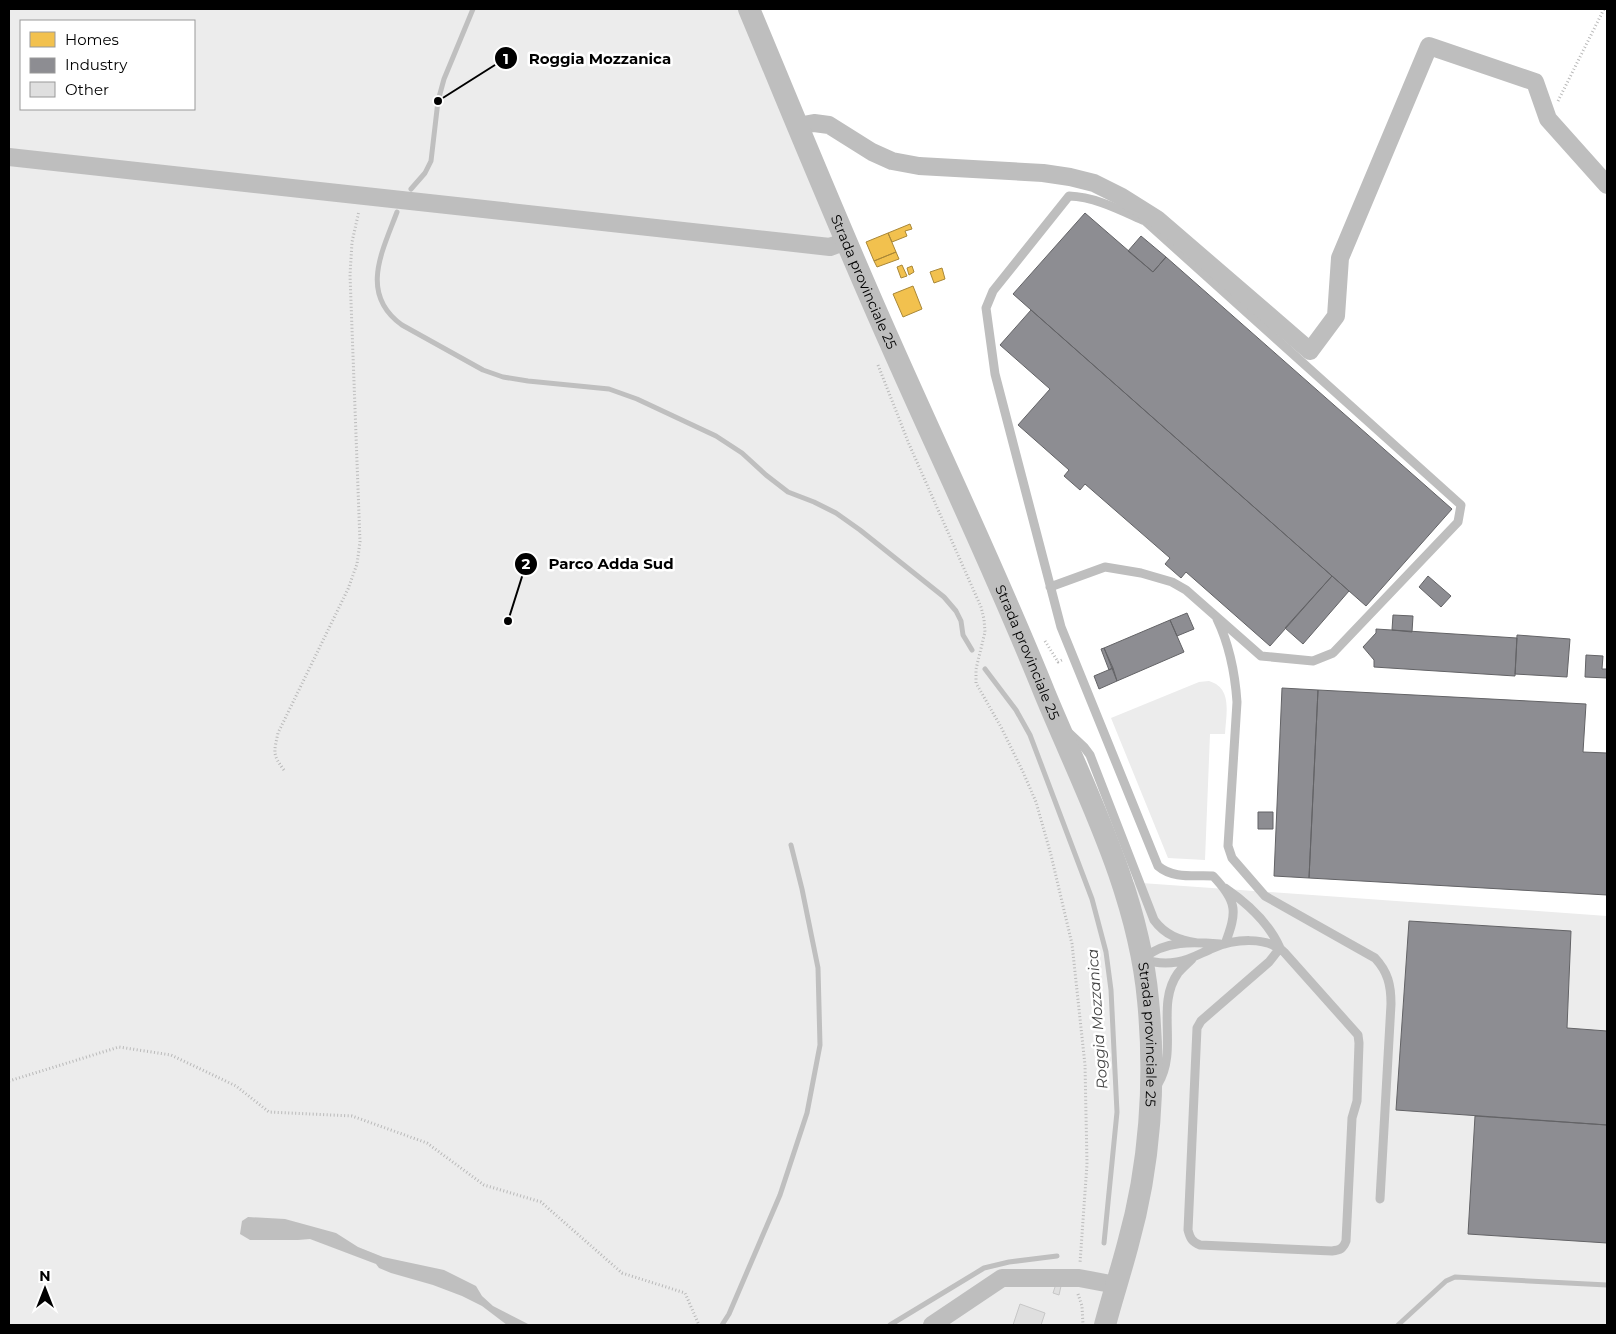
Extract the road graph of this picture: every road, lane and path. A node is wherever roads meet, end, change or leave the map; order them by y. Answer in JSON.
{"nodes":[{"id":1,"x":750,"y":9,"type":"edge"},
{"id":2,"x":1604,"y":9,"type":"edge"},
{"id":3,"x":1548,"y":119,"type":"junction"},
{"id":4,"x":798,"y":126,"type":"junction"},
{"id":5,"x":9,"y":157,"type":"edge"},
{"id":6,"x":1607,"y":185,"type":"edge"},
{"id":7,"x":364,"y":196,"type":"junction"},
{"id":8,"x":846,"y":241,"type":"junction"},
{"id":9,"x":877,"y":363,"type":"dead end"},
{"id":10,"x":1050,"y":587,"type":"junction"},
{"id":11,"x":1214,"y":615,"type":"junction"},
{"id":12,"x":1057,"y":724,"type":"junction"},
{"id":13,"x":284,"y":770,"type":"dead end"},
{"id":14,"x":1224,"y":888,"type":"junction"},
{"id":15,"x":1197,"y":943,"type":"junction"},
{"id":16,"x":1225,"y":944,"type":"junction"},
{"id":17,"x":1280,"y":948,"type":"junction"},
{"id":18,"x":1194,"y":957,"type":"junction"},
{"id":19,"x":1142,"y":959,"type":"junction"},
{"id":20,"x":9,"y":1081,"type":"edge"},
{"id":21,"x":1152,"y":1095,"type":"junction"},
{"id":22,"x":1380,"y":1199,"type":"dead end"},
{"id":23,"x":1078,"y":1278,"type":"junction"},
{"id":24,"x":1116,"y":1285,"type":"junction"},
{"id":25,"x":700,"y":1325,"type":"edge"},
{"id":26,"x":932,"y":1325,"type":"edge"},
{"id":27,"x":1083,"y":1325,"type":"edge"},
{"id":28,"x":1104,"y":1325,"type":"edge"}],
"edges":[{"from":1,"to":4,"type":"street","name":"Strada provinciale 25"},
{"from":2,"to":3,"type":"path"},
{"from":3,"to":4,"type":"street"},
{"from":3,"to":6,"type":"street"},
{"from":4,"to":8,"type":"street","name":"Strada provinciale 25"},
{"from":5,"to":7,"type":"street"},
{"from":7,"to":8,"type":"street"},
{"from":7,"to":13,"type":"path"},
{"from":8,"to":12,"type":"street","name":"Strada provinciale 25"},
{"from":9,"to":23,"type":"path"},
{"from":10,"to":11,"type":"lane"},
{"from":10,"to":11,"type":"lane"},
{"from":10,"to":14,"type":"lane"},
{"from":11,"to":22,"type":"lane"},
{"from":12,"to":15,"type":"lane"},
{"from":12,"to":19,"type":"street","name":"Strada provinciale 25"},
{"from":14,"to":16,"type":"lane"},
{"from":14,"to":17,"type":"lane"},
{"from":15,"to":16,"type":"lane"},
{"from":15,"to":19,"type":"lane"},
{"from":16,"to":17,"type":"lane"},
{"from":16,"to":18,"type":"lane"},
{"from":17,"to":17,"type":"lane"},
{"from":18,"to":19,"type":"lane"},
{"from":18,"to":21,"type":"lane"},
{"from":19,"to":21,"type":"street","name":"Strada provinciale 25"},
{"from":20,"to":25,"type":"path"},
{"from":21,"to":24,"type":"street","name":"Strada provinciale 25"},
{"from":23,"to":24,"type":"street"},
{"from":23,"to":26,"type":"street"},
{"from":23,"to":27,"type":"path"},
{"from":24,"to":28,"type":"street","name":"Strada provinciale 25"}]}
